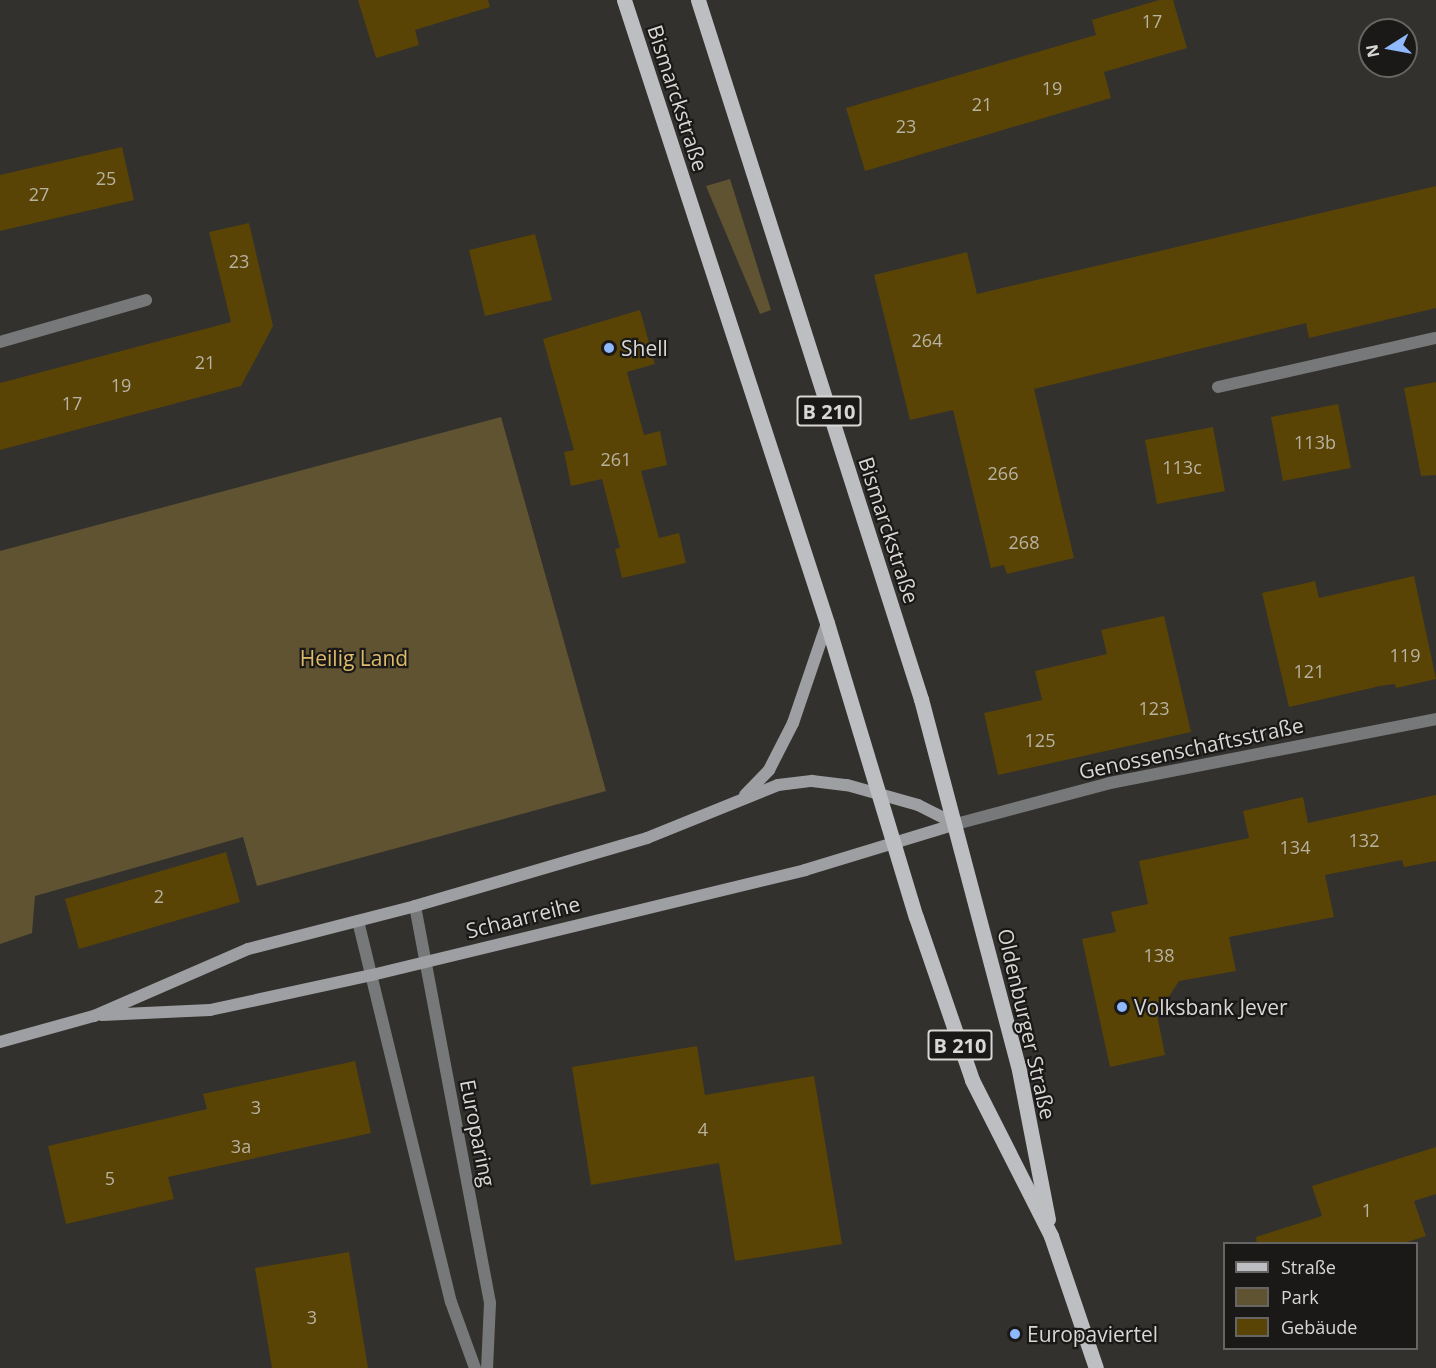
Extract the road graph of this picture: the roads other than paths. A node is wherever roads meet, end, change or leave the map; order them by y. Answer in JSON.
{"nodes":[{"id":1,"x":624,"y":0,"type":"edge"},
{"id":2,"x":698,"y":0,"type":"edge"},
{"id":3,"x":146,"y":300,"type":"dead end"},
{"id":4,"x":1436,"y":338,"type":"edge"},
{"id":5,"x":0,"y":342,"type":"edge"},
{"id":6,"x":1218,"y":387,"type":"dead end"},
{"id":7,"x":827,"y":622,"type":"junction"},
{"id":8,"x":1436,"y":719,"type":"edge"},
{"id":9,"x":880,"y":792,"type":"junction"},
{"id":10,"x":741,"y":798,"type":"junction"},
{"id":11,"x":956,"y":824,"type":"junction"},
{"id":12,"x":894,"y":844,"type":"junction"},
{"id":13,"x":415,"y":906,"type":"junction"},
{"id":14,"x":358,"y":921,"type":"junction"},
{"id":15,"x":425,"y":961,"type":"junction"},
{"id":16,"x":372,"y":975,"type":"junction"},
{"id":17,"x":93,"y":1016,"type":"junction"},
{"id":18,"x":0,"y":1042,"type":"edge"},
{"id":19,"x":1051,"y":1236,"type":"junction"},
{"id":20,"x":475,"y":1368,"type":"edge"},
{"id":21,"x":487,"y":1368,"type":"edge"},
{"id":22,"x":1096,"y":1368,"type":"edge"}],
"edges":[{"from":1,"to":7,"type":"main road","name":"Bismarckstraße","number":"B 210"},
{"from":2,"to":11,"type":"main road","name":"Bismarckstraße","number":"B 210"},
{"from":3,"to":5,"type":"street"},
{"from":4,"to":6,"type":"street"},
{"from":7,"to":9,"type":"main road","name":"Bismarckstraße","number":"B 210"},
{"from":7,"to":10,"type":"main road"},
{"from":8,"to":11,"type":"street","name":"Genossenschaftsstraße"},
{"from":9,"to":10,"type":"main road"},
{"from":9,"to":11,"type":"main road"},
{"from":9,"to":12,"type":"main road","name":"Bismarckstraße","number":"B 210"},
{"from":10,"to":13,"type":"main road","name":"Schaarreihe"},
{"from":11,"to":12,"type":"main road","name":"Schaarreihe"},
{"from":11,"to":19,"type":"main road","name":"Oldenburger Straße","number":"B 210"},
{"from":12,"to":15,"type":"main road","name":"Schaarreihe"},
{"from":12,"to":19,"type":"main road","name":"Oldenburger Straße","number":"B 210"},
{"from":13,"to":14,"type":"main road","name":"Schaarreihe"},
{"from":13,"to":15,"type":"street","name":"Europaring"},
{"from":14,"to":16,"type":"street"},
{"from":14,"to":17,"type":"main road","name":"Schaarreihe"},
{"from":15,"to":16,"type":"main road","name":"Schaarreihe"},
{"from":15,"to":21,"type":"street","name":"Europaring"},
{"from":16,"to":17,"type":"main road","name":"Schaarreihe"},
{"from":16,"to":20,"type":"street"},
{"from":17,"to":18,"type":"main road","name":"Schaarreihe"},
{"from":19,"to":22,"type":"main road","name":"Oldenburger Straße","number":"B 210"}]}
